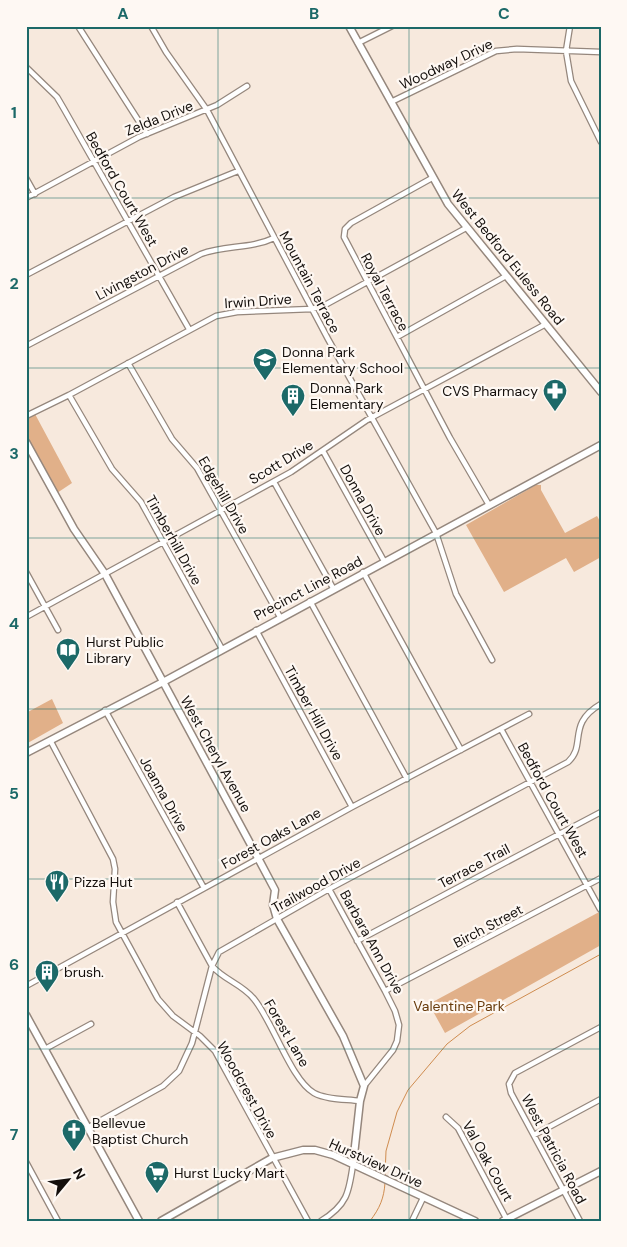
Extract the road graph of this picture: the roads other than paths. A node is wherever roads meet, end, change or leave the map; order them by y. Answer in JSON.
{"nodes":[{"id":1,"x":78,"y":26,"type":"edge"},
{"id":2,"x":151,"y":26,"type":"edge"},
{"id":3,"x":349,"y":26,"type":"edge"},
{"id":4,"x":392,"y":26,"type":"edge"},
{"id":5,"x":570,"y":26,"type":"edge"},
{"id":6,"x":358,"y":43,"type":"junction"},
{"id":7,"x":566,"y":51,"type":"junction"},
{"id":8,"x":601,"y":52,"type":"edge"},
{"id":9,"x":26,"y":67,"type":"edge"},
{"id":10,"x":247,"y":86,"type":"dead end"},
{"id":11,"x":391,"y":102,"type":"junction"},
{"id":12,"x":207,"y":110,"type":"junction"},
{"id":13,"x":148,"y":134,"type":"junction"},
{"id":14,"x":601,"y":142,"type":"edge"},
{"id":15,"x":93,"y":161,"type":"junction"},
{"id":16,"x":238,"y":172,"type":"junction"},
{"id":17,"x":26,"y":178,"type":"edge"},
{"id":18,"x":432,"y":178,"type":"junction"},
{"id":19,"x":35,"y":194,"type":"junction"},
{"id":20,"x":26,"y":198,"type":"edge"},
{"id":21,"x":128,"y":222,"type":"junction"},
{"id":22,"x":466,"y":228,"type":"junction"},
{"id":23,"x":274,"y":238,"type":"junction"},
{"id":24,"x":26,"y":275,"type":"edge"},
{"id":25,"x":159,"y":276,"type":"junction"},
{"id":26,"x":506,"y":276,"type":"junction"},
{"id":27,"x":367,"y":283,"type":"junction"},
{"id":28,"x":312,"y":309,"type":"junction"},
{"id":29,"x":546,"y":324,"type":"junction"},
{"id":30,"x":189,"y":329,"type":"junction"},
{"id":31,"x":397,"y":337,"type":"junction"},
{"id":32,"x":26,"y":346,"type":"edge"},
{"id":33,"x":128,"y":363,"type":"junction"},
{"id":34,"x":425,"y":389,"type":"junction"},
{"id":35,"x":601,"y":392,"type":"edge"},
{"id":36,"x":69,"y":395,"type":"junction"},
{"id":37,"x":26,"y":416,"type":"edge"},
{"id":38,"x":372,"y":417,"type":"junction"},
{"id":39,"x":26,"y":442,"type":"edge"},
{"id":40,"x":601,"y":445,"type":"edge"},
{"id":41,"x":322,"y":451,"type":"junction"},
{"id":42,"x":274,"y":482,"type":"junction"},
{"id":43,"x":489,"y":505,"type":"junction"},
{"id":44,"x":220,"y":510,"type":"junction"},
{"id":45,"x":436,"y":533,"type":"junction"},
{"id":46,"x":163,"y":542,"type":"junction"},
{"id":47,"x":384,"y":561,"type":"junction"},
{"id":48,"x":26,"y":572,"type":"edge"},
{"id":49,"x":363,"y":572,"type":"junction"},
{"id":50,"x":105,"y":574,"type":"junction"},
{"id":51,"x":333,"y":588,"type":"junction"},
{"id":52,"x":310,"y":601,"type":"junction"},
{"id":53,"x":45,"y":606,"type":"junction"},
{"id":54,"x":26,"y":617,"type":"edge"},
{"id":55,"x":280,"y":618,"type":"junction"},
{"id":56,"x":58,"y":630,"type":"dead end"},
{"id":57,"x":256,"y":630,"type":"junction"},
{"id":58,"x":222,"y":649,"type":"junction"},
{"id":59,"x":492,"y":660,"type":"dead end"},
{"id":60,"x":163,"y":682,"type":"junction"},
{"id":61,"x":601,"y":704,"type":"edge"},
{"id":62,"x":105,"y":710,"type":"junction"},
{"id":63,"x":528,"y":714,"type":"dead end"},
{"id":64,"x":501,"y":729,"type":"junction"},
{"id":65,"x":50,"y":740,"type":"junction"},
{"id":66,"x":461,"y":750,"type":"junction"},
{"id":67,"x":26,"y":753,"type":"edge"},
{"id":68,"x":407,"y":779,"type":"junction"},
{"id":69,"x":530,"y":782,"type":"junction"},
{"id":70,"x":352,"y":806,"type":"junction"},
{"id":71,"x":601,"y":812,"type":"edge"},
{"id":72,"x":558,"y":834,"type":"junction"},
{"id":73,"x":258,"y":858,"type":"junction"},
{"id":74,"x":601,"y":878,"type":"edge"},
{"id":75,"x":587,"y":886,"type":"junction"},
{"id":76,"x":204,"y":888,"type":"junction"},
{"id":77,"x":329,"y":890,"type":"junction"},
{"id":78,"x":178,"y":902,"type":"junction"},
{"id":79,"x":600,"y":909,"type":"edge"},
{"id":80,"x":277,"y":918,"type":"junction"},
{"id":81,"x":122,"y":932,"type":"junction"},
{"id":82,"x":358,"y":941,"type":"junction"},
{"id":83,"x":212,"y":966,"type":"junction"},
{"id":84,"x":26,"y":986,"type":"edge"},
{"id":85,"x":385,"y":991,"type":"junction"},
{"id":86,"x":26,"y":1015,"type":"edge"},
{"id":87,"x":91,"y":1024,"type":"dead end"},
{"id":88,"x":601,"y":1027,"type":"edge"},
{"id":89,"x":195,"y":1031,"type":"junction"},
{"id":90,"x":45,"y":1049,"type":"junction"},
{"id":91,"x":364,"y":1086,"type":"junction"},
{"id":92,"x":601,"y":1099,"type":"edge"},
{"id":93,"x":360,"y":1101,"type":"junction"},
{"id":94,"x":446,"y":1117,"type":"dead end"},
{"id":95,"x":89,"y":1127,"type":"junction"},
{"id":96,"x":534,"y":1135,"type":"junction"},
{"id":97,"x":272,"y":1158,"type":"junction"},
{"id":98,"x":26,"y":1162,"type":"edge"},
{"id":99,"x":353,"y":1164,"type":"junction"},
{"id":100,"x":601,"y":1171,"type":"edge"},
{"id":101,"x":564,"y":1191,"type":"junction"},
{"id":102,"x":423,"y":1198,"type":"junction"},
{"id":103,"x":506,"y":1220,"type":"edge"},
{"id":104,"x":58,"y":1221,"type":"edge"},
{"id":105,"x":139,"y":1221,"type":"edge"},
{"id":106,"x":161,"y":1221,"type":"edge"},
{"id":107,"x":308,"y":1221,"type":"edge"},
{"id":108,"x":321,"y":1221,"type":"edge"},
{"id":109,"x":412,"y":1221,"type":"edge"},
{"id":110,"x":474,"y":1221,"type":"edge"},
{"id":111,"x":580,"y":1221,"type":"edge"}],
"edges":[{"from":1,"to":13,"type":"street"},
{"from":2,"to":12,"type":"street","name":"Mountain Terrace"},
{"from":3,"to":6,"type":"main road","name":"West Bedford Euless Road"},
{"from":4,"to":6,"type":"street"},
{"from":5,"to":7,"type":"street"},
{"from":6,"to":11,"type":"main road","name":"West Bedford Euless Road"},
{"from":7,"to":8,"type":"street","name":"Woodway Drive"},
{"from":7,"to":11,"type":"street","name":"Woodway Drive"},
{"from":7,"to":14,"type":"street"},
{"from":9,"to":15,"type":"street","name":"Bedford Court West"},
{"from":10,"to":12,"type":"street","name":"Zelda Drive"},
{"from":11,"to":18,"type":"main road","name":"West Bedford Euless Road"},
{"from":12,"to":13,"type":"street","name":"Zelda Drive"},
{"from":12,"to":16,"type":"street","name":"Mountain Terrace"},
{"from":13,"to":15,"type":"street","name":"Zelda Drive"},
{"from":15,"to":19,"type":"street","name":"Zelda Drive"},
{"from":15,"to":21,"type":"street","name":"Bedford Court West"},
{"from":16,"to":21,"type":"street"},
{"from":16,"to":23,"type":"street","name":"Mountain Terrace"},
{"from":17,"to":19,"type":"street"},
{"from":18,"to":22,"type":"main road","name":"West Bedford Euless Road"},
{"from":18,"to":27,"type":"street","name":"Royal Terrace"},
{"from":19,"to":20,"type":"street","name":"Zelda Drive"},
{"from":21,"to":24,"type":"street"},
{"from":21,"to":25,"type":"street","name":"Bedford Court West"},
{"from":22,"to":26,"type":"main road","name":"West Bedford Euless Road"},
{"from":22,"to":27,"type":"street","name":"Irwin Drive"},
{"from":23,"to":25,"type":"street","name":"Livingston Drive"},
{"from":23,"to":28,"type":"street","name":"Mountain Terrace"},
{"from":25,"to":30,"type":"street","name":"Bedford Court West"},
{"from":25,"to":32,"type":"street","name":"Livingston Drive"},
{"from":26,"to":29,"type":"main road","name":"West Bedford Euless Road"},
{"from":26,"to":31,"type":"street"},
{"from":27,"to":28,"type":"street","name":"Irwin Drive"},
{"from":27,"to":31,"type":"street","name":"Royal Terrace"},
{"from":28,"to":30,"type":"street","name":"Irwin Drive"},
{"from":28,"to":38,"type":"street","name":"Mountain Terrace"},
{"from":29,"to":34,"type":"street","name":"Scott Drive"},
{"from":29,"to":35,"type":"main road","name":"West Bedford Euless Road"},
{"from":30,"to":33,"type":"street","name":"Irwin Drive"},
{"from":31,"to":34,"type":"street","name":"Royal Terrace"},
{"from":33,"to":36,"type":"street","name":"Irwin Drive"},
{"from":33,"to":44,"type":"street","name":"Edgehill Drive"},
{"from":34,"to":38,"type":"street","name":"Scott Drive"},
{"from":34,"to":43,"type":"street","name":"Royal Terrace"},
{"from":36,"to":37,"type":"street","name":"Irwin Drive"},
{"from":36,"to":46,"type":"street","name":"Timberhill Drive"},
{"from":38,"to":41,"type":"street","name":"Scott Drive"},
{"from":38,"to":45,"type":"street","name":"Mountain Terrace"},
{"from":39,"to":50,"type":"main road","name":"West Cheryl Avenue"},
{"from":40,"to":43,"type":"main road","name":"Precinct Line Road"},
{"from":41,"to":42,"type":"street","name":"Scott Drive"},
{"from":41,"to":47,"type":"street","name":"Donna Drive"},
{"from":42,"to":44,"type":"street","name":"Scott Drive"},
{"from":42,"to":51,"type":"street"},
{"from":43,"to":45,"type":"main road","name":"Precinct Line Road"},
{"from":44,"to":46,"type":"street","name":"Scott Drive"},
{"from":44,"to":55,"type":"street","name":"Edgehill Drive"},
{"from":45,"to":47,"type":"main road","name":"Precinct Line Road"},
{"from":45,"to":59,"type":"street","name":"Mountain Terrace"},
{"from":46,"to":50,"type":"street","name":"Scott Drive"},
{"from":46,"to":58,"type":"street","name":"Timberhill Drive"},
{"from":47,"to":49,"type":"main road","name":"Precinct Line Road"},
{"from":48,"to":53,"type":"street"},
{"from":49,"to":51,"type":"main road","name":"Precinct Line Road"},
{"from":49,"to":66,"type":"street"},
{"from":50,"to":53,"type":"street","name":"Scott Drive"},
{"from":50,"to":60,"type":"main road","name":"West Cheryl Avenue"},
{"from":51,"to":52,"type":"main road","name":"Precinct Line Road"},
{"from":52,"to":55,"type":"main road","name":"Precinct Line Road"},
{"from":52,"to":68,"type":"street"},
{"from":53,"to":54,"type":"street","name":"Scott Drive"},
{"from":53,"to":56,"type":"street"},
{"from":55,"to":57,"type":"main road","name":"Precinct Line Road"},
{"from":57,"to":58,"type":"main road","name":"Precinct Line Road"},
{"from":57,"to":70,"type":"street","name":"Timber Hill Drive"},
{"from":58,"to":60,"type":"main road","name":"Precinct Line Road"},
{"from":60,"to":62,"type":"main road","name":"Precinct Line Road"},
{"from":60,"to":73,"type":"main road","name":"West Cheryl Avenue"},
{"from":61,"to":69,"type":"street","name":"Trailwood Drive"},
{"from":62,"to":65,"type":"main road","name":"Precinct Line Road"},
{"from":62,"to":76,"type":"street","name":"Joanna Drive"},
{"from":63,"to":64,"type":"street","name":"Forest Oaks Lane"},
{"from":64,"to":66,"type":"street","name":"Forest Oaks Lane"},
{"from":64,"to":69,"type":"street","name":"Bedford Court West"},
{"from":65,"to":67,"type":"main road","name":"Precinct Line Road"},
{"from":65,"to":81,"type":"street","name":"Woodcrest Drive"},
{"from":66,"to":68,"type":"street","name":"Forest Oaks Lane"},
{"from":68,"to":70,"type":"street","name":"Forest Oaks Lane"},
{"from":69,"to":72,"type":"street","name":"Bedford Court West"},
{"from":69,"to":77,"type":"street","name":"Trailwood Drive"},
{"from":70,"to":73,"type":"street","name":"Forest Oaks Lane"},
{"from":71,"to":72,"type":"street","name":"Terrace Trail"},
{"from":72,"to":75,"type":"street","name":"Bedford Court West"},
{"from":72,"to":82,"type":"street","name":"Terrace Trail"},
{"from":73,"to":76,"type":"street","name":"Forest Oaks Lane"},
{"from":73,"to":80,"type":"main road","name":"West Cheryl Avenue"},
{"from":74,"to":75,"type":"street","name":"Birch Street"},
{"from":75,"to":79,"type":"street","name":"Bedford Court West"},
{"from":75,"to":85,"type":"street","name":"Birch Street"},
{"from":76,"to":78,"type":"street","name":"Forest Oaks Lane"},
{"from":77,"to":80,"type":"street","name":"Trailwood Drive"},
{"from":77,"to":82,"type":"street","name":"Barbara Ann Drive"},
{"from":78,"to":81,"type":"street","name":"Forest Oaks Lane"},
{"from":78,"to":83,"type":"street","name":"Forest Lane"},
{"from":80,"to":83,"type":"street","name":"Trailwood Drive"},
{"from":80,"to":91,"type":"main road","name":"West Cheryl Avenue"},
{"from":81,"to":84,"type":"street","name":"Forest Oaks Lane"},
{"from":81,"to":89,"type":"street","name":"Woodcrest Drive"},
{"from":82,"to":85,"type":"street","name":"Barbara Ann Drive"},
{"from":83,"to":89,"type":"street","name":"Trailwood Drive"},
{"from":83,"to":93,"type":"street","name":"Forest Lane"},
{"from":85,"to":91,"type":"street","name":"Barbara Ann Drive"},
{"from":86,"to":90,"type":"main road"},
{"from":87,"to":90,"type":"street"},
{"from":88,"to":96,"type":"street","name":"West Patricia Road"},
{"from":89,"to":95,"type":"street","name":"Trailwood Drive"},
{"from":89,"to":97,"type":"street","name":"Woodcrest Drive"},
{"from":90,"to":95,"type":"main road"},
{"from":91,"to":93,"type":"main road","name":"Barbara Ann Drive"},
{"from":92,"to":96,"type":"street"},
{"from":93,"to":99,"type":"main road","name":"Barbara Ann Drive"},
{"from":94,"to":103,"type":"street","name":"Val Oak Court"},
{"from":95,"to":105,"type":"main road"},
{"from":96,"to":101,"type":"street","name":"West Patricia Road"},
{"from":97,"to":99,"type":"main road","name":"Hurstview Drive"},
{"from":97,"to":106,"type":"main road","name":"Hurstview Drive"},
{"from":97,"to":107,"type":"street","name":"Woodcrest Drive"},
{"from":98,"to":104,"type":"street"},
{"from":99,"to":102,"type":"main road","name":"Hurstview Drive"},
{"from":99,"to":108,"type":"street","name":"Barbara Ann Drive"},
{"from":100,"to":101,"type":"main road"},
{"from":101,"to":103,"type":"main road"},
{"from":101,"to":111,"type":"street","name":"West Patricia Road"},
{"from":102,"to":109,"type":"street"},
{"from":102,"to":110,"type":"main road","name":"Hurstview Drive"}]}
